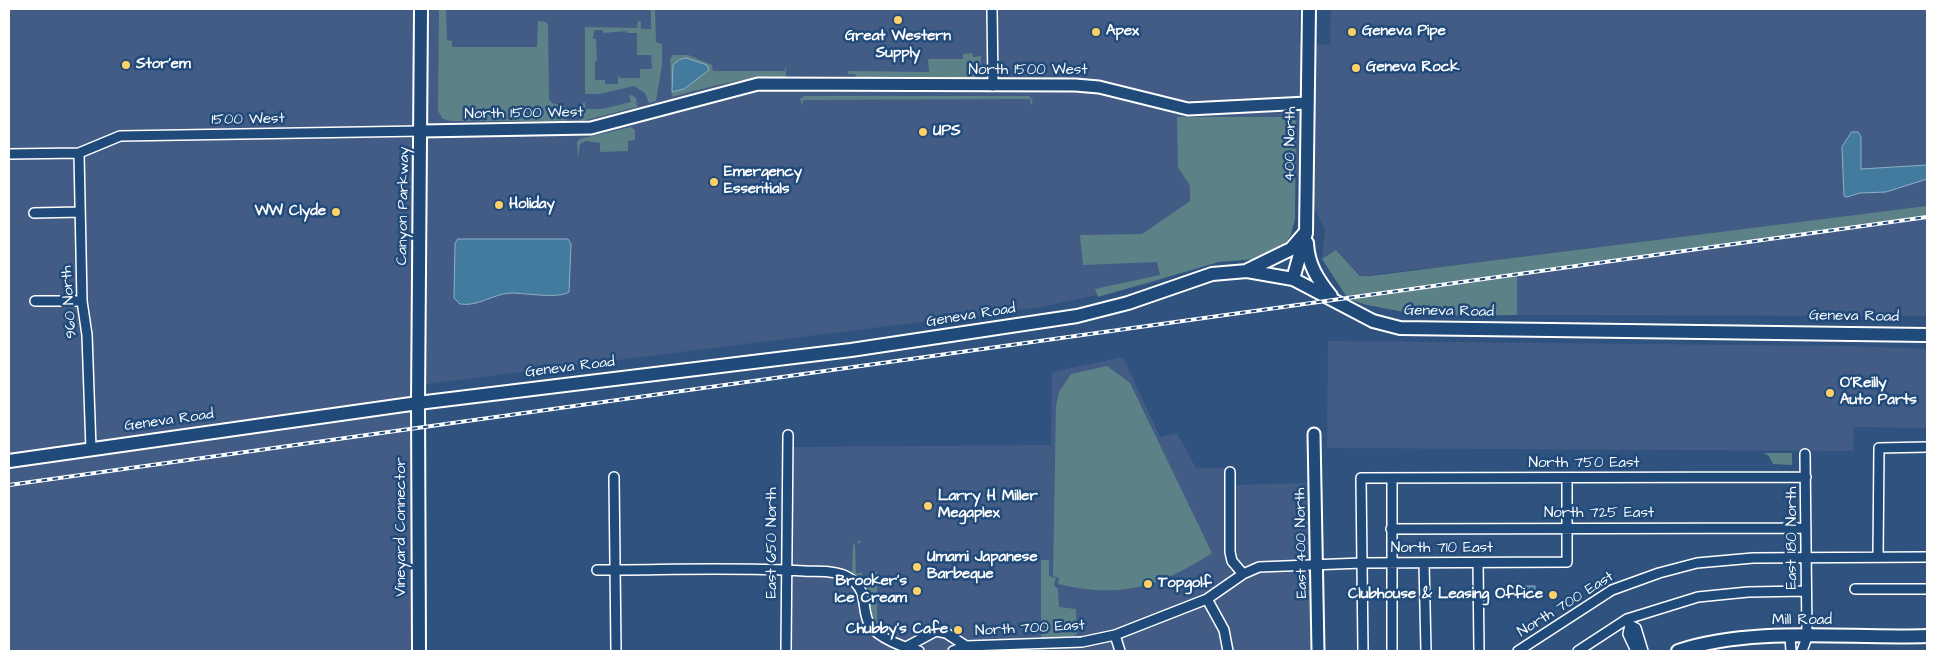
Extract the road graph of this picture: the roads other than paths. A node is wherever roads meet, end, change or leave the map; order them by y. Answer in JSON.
{"nodes":[{"id":1,"x":421,"y":9,"type":"edge"},
{"id":2,"x":992,"y":9,"type":"edge"},
{"id":3,"x":1309,"y":9,"type":"edge"},
{"id":4,"x":993,"y":86,"type":"junction"},
{"id":5,"x":1307,"y":104,"type":"junction"},
{"id":6,"x":421,"y":131,"type":"junction"},
{"id":7,"x":79,"y":153,"type":"junction"},
{"id":8,"x":9,"y":154,"type":"edge"},
{"id":9,"x":80,"y":212,"type":"junction"},
{"id":10,"x":34,"y":213,"type":"dead end"},
{"id":11,"x":1306,"y":233,"type":"junction"},
{"id":12,"x":1247,"y":271,"type":"junction"},
{"id":13,"x":1294,"y":279,"type":"junction"},
{"id":14,"x":1334,"y":300,"type":"junction"},
{"id":15,"x":35,"y":301,"type":"dead end"},
{"id":16,"x":82,"y":301,"type":"junction"},
{"id":17,"x":1927,"y":335,"type":"edge"},
{"id":18,"x":418,"y":403,"type":"junction"},
{"id":19,"x":1314,"y":434,"type":"dead end"},
{"id":20,"x":788,"y":435,"type":"dead end"},
{"id":21,"x":1927,"y":447,"type":"edge"},
{"id":22,"x":91,"y":449,"type":"junction"},
{"id":23,"x":1805,"y":454,"type":"dead end"},
{"id":24,"x":9,"y":462,"type":"edge"},
{"id":25,"x":1230,"y":472,"type":"dead end"},
{"id":26,"x":614,"y":477,"type":"dead end"},
{"id":27,"x":1806,"y":477,"type":"junction"},
{"id":28,"x":1392,"y":478,"type":"junction"},
{"id":29,"x":1566,"y":478,"type":"junction"},
{"id":30,"x":1567,"y":528,"type":"junction"},
{"id":31,"x":1806,"y":528,"type":"junction"},
{"id":32,"x":1391,"y":529,"type":"junction"},
{"id":33,"x":1927,"y":556,"type":"edge"},
{"id":34,"x":1807,"y":557,"type":"junction"},
{"id":35,"x":1878,"y":557,"type":"junction"},
{"id":36,"x":1362,"y":563,"type":"junction"},
{"id":37,"x":1391,"y":563,"type":"junction"},
{"id":38,"x":1424,"y":563,"type":"junction"},
{"id":39,"x":1478,"y":563,"type":"junction"},
{"id":40,"x":1318,"y":565,"type":"junction"},
{"id":41,"x":597,"y":570,"type":"dead end"},
{"id":42,"x":616,"y":570,"type":"junction"},
{"id":43,"x":787,"y":570,"type":"junction"},
{"id":44,"x":1242,"y":574,"type":"junction"},
{"id":45,"x":1855,"y":589,"type":"dead end"},
{"id":46,"x":1927,"y":589,"type":"edge"},
{"id":47,"x":1806,"y":591,"type":"junction"},
{"id":48,"x":1207,"y":600,"type":"junction"},
{"id":49,"x":946,"y":633,"type":"junction"},
{"id":50,"x":1115,"y":635,"type":"junction"},
{"id":51,"x":1927,"y":636,"type":"edge"},
{"id":52,"x":1790,"y":637,"type":"junction"},
{"id":53,"x":1807,"y":637,"type":"junction"},
{"id":54,"x":925,"y":639,"type":"junction"},
{"id":55,"x":908,"y":646,"type":"junction"},
{"id":56,"x":966,"y":646,"type":"junction"},
{"id":57,"x":419,"y":651,"type":"edge"},
{"id":58,"x":616,"y":651,"type":"edge"},
{"id":59,"x":786,"y":651,"type":"edge"},
{"id":60,"x":919,"y":651,"type":"edge"},
{"id":61,"x":925,"y":651,"type":"edge"},
{"id":62,"x":952,"y":651,"type":"edge"},
{"id":63,"x":1120,"y":651,"type":"edge"},
{"id":64,"x":1228,"y":651,"type":"edge"},
{"id":65,"x":1318,"y":651,"type":"edge"},
{"id":66,"x":1363,"y":651,"type":"edge"},
{"id":67,"x":1392,"y":651,"type":"edge"},
{"id":68,"x":1426,"y":651,"type":"edge"},
{"id":69,"x":1479,"y":651,"type":"edge"},
{"id":70,"x":1518,"y":651,"type":"edge"},
{"id":71,"x":1578,"y":651,"type":"edge"},
{"id":72,"x":1636,"y":651,"type":"edge"},
{"id":73,"x":1643,"y":651,"type":"edge"},
{"id":74,"x":1678,"y":651,"type":"edge"},
{"id":75,"x":1791,"y":651,"type":"edge"},
{"id":76,"x":1802,"y":651,"type":"edge"}],
"edges":[{"from":1,"to":6,"type":"main road","name":"Canyon Parkway"},
{"from":2,"to":4,"type":"street"},
{"from":3,"to":5,"type":"main road","name":"400 North"},
{"from":4,"to":5,"type":"street","name":"North 1500 West"},
{"from":4,"to":6,"type":"street","name":"North 1500 West"},
{"from":5,"to":11,"type":"main road","name":"400 North"},
{"from":6,"to":7,"type":"street","name":"1500 West"},
{"from":6,"to":18,"type":"main road","name":"Canyon Parkway"},
{"from":7,"to":8,"type":"street"},
{"from":7,"to":9,"type":"street","name":"960 North"},
{"from":9,"to":10,"type":"street"},
{"from":9,"to":16,"type":"street","name":"960 North"},
{"from":11,"to":12,"type":"main road"},
{"from":11,"to":13,"type":"main road","name":"400 North"},
{"from":11,"to":14,"type":"main road"},
{"from":12,"to":13,"type":"main road","name":"Geneva Road"},
{"from":12,"to":18,"type":"main road","name":"Geneva Road"},
{"from":13,"to":14,"type":"main road","name":"Geneva Road"},
{"from":14,"to":17,"type":"main road","name":"Geneva Road"},
{"from":15,"to":16,"type":"street"},
{"from":16,"to":22,"type":"street","name":"960 North"},
{"from":18,"to":22,"type":"main road","name":"Geneva Road"},
{"from":18,"to":57,"type":"main road","name":"Vineyard Connector"},
{"from":19,"to":40,"type":"street","name":"East 400 North"},
{"from":20,"to":43,"type":"street","name":"East 650 North"},
{"from":21,"to":35,"type":"street"},
{"from":22,"to":24,"type":"main road","name":"Geneva Road"},
{"from":23,"to":27,"type":"street","name":"East 180 North"},
{"from":25,"to":44,"type":"street"},
{"from":26,"to":42,"type":"street"},
{"from":27,"to":29,"type":"street","name":"North 750 East"},
{"from":27,"to":31,"type":"street","name":"East 180 North"},
{"from":28,"to":29,"type":"street","name":"North 750 East"},
{"from":28,"to":32,"type":"street"},
{"from":28,"to":36,"type":"street","name":"North 750 East"},
{"from":29,"to":30,"type":"street"},
{"from":30,"to":31,"type":"street","name":"North 725 East"},
{"from":30,"to":32,"type":"street","name":"North 725 East"},
{"from":30,"to":39,"type":"street","name":"North 710 East"},
{"from":31,"to":34,"type":"street","name":"East 180 North"},
{"from":32,"to":37,"type":"street"},
{"from":33,"to":35,"type":"street"},
{"from":34,"to":35,"type":"street"},
{"from":34,"to":47,"type":"street","name":"East 180 North"},
{"from":34,"to":70,"type":"street","name":"North 700 East"},
{"from":36,"to":37,"type":"street","name":"North 710 East"},
{"from":36,"to":40,"type":"street","name":"North 710 East"},
{"from":36,"to":66,"type":"street"},
{"from":37,"to":38,"type":"street","name":"North 710 East"},
{"from":37,"to":67,"type":"street"},
{"from":38,"to":39,"type":"street","name":"North 710 East"},
{"from":38,"to":68,"type":"street"},
{"from":39,"to":69,"type":"street"},
{"from":40,"to":44,"type":"street","name":"North 700 East"},
{"from":40,"to":65,"type":"street","name":"East 400 North"},
{"from":41,"to":42,"type":"street"},
{"from":42,"to":43,"type":"street"},
{"from":42,"to":58,"type":"street"},
{"from":43,"to":55,"type":"street"},
{"from":43,"to":59,"type":"street","name":"East 650 North"},
{"from":44,"to":48,"type":"street","name":"North 700 East"},
{"from":45,"to":46,"type":"street"},
{"from":47,"to":53,"type":"street","name":"East 180 North"},
{"from":47,"to":71,"type":"street"},
{"from":48,"to":50,"type":"street","name":"North 700 East"},
{"from":48,"to":64,"type":"street"},
{"from":49,"to":54,"type":"street"},
{"from":49,"to":56,"type":"street"},
{"from":49,"to":62,"type":"street"},
{"from":50,"to":56,"type":"street","name":"North 700 East"},
{"from":50,"to":63,"type":"street"},
{"from":51,"to":53,"type":"main road","name":"Mill Road"},
{"from":52,"to":53,"type":"main road","name":"Mill Road"},
{"from":52,"to":74,"type":"main road","name":"Mill Road"},
{"from":52,"to":75,"type":"street"},
{"from":53,"to":76,"type":"street","name":"East 180 North"},
{"from":54,"to":55,"type":"street"},
{"from":54,"to":61,"type":"street"},
{"from":55,"to":60,"type":"street"},
{"from":56,"to":62,"type":"street","name":"North 700 East"},
{"from":72,"to":73,"type":"street"}]}
